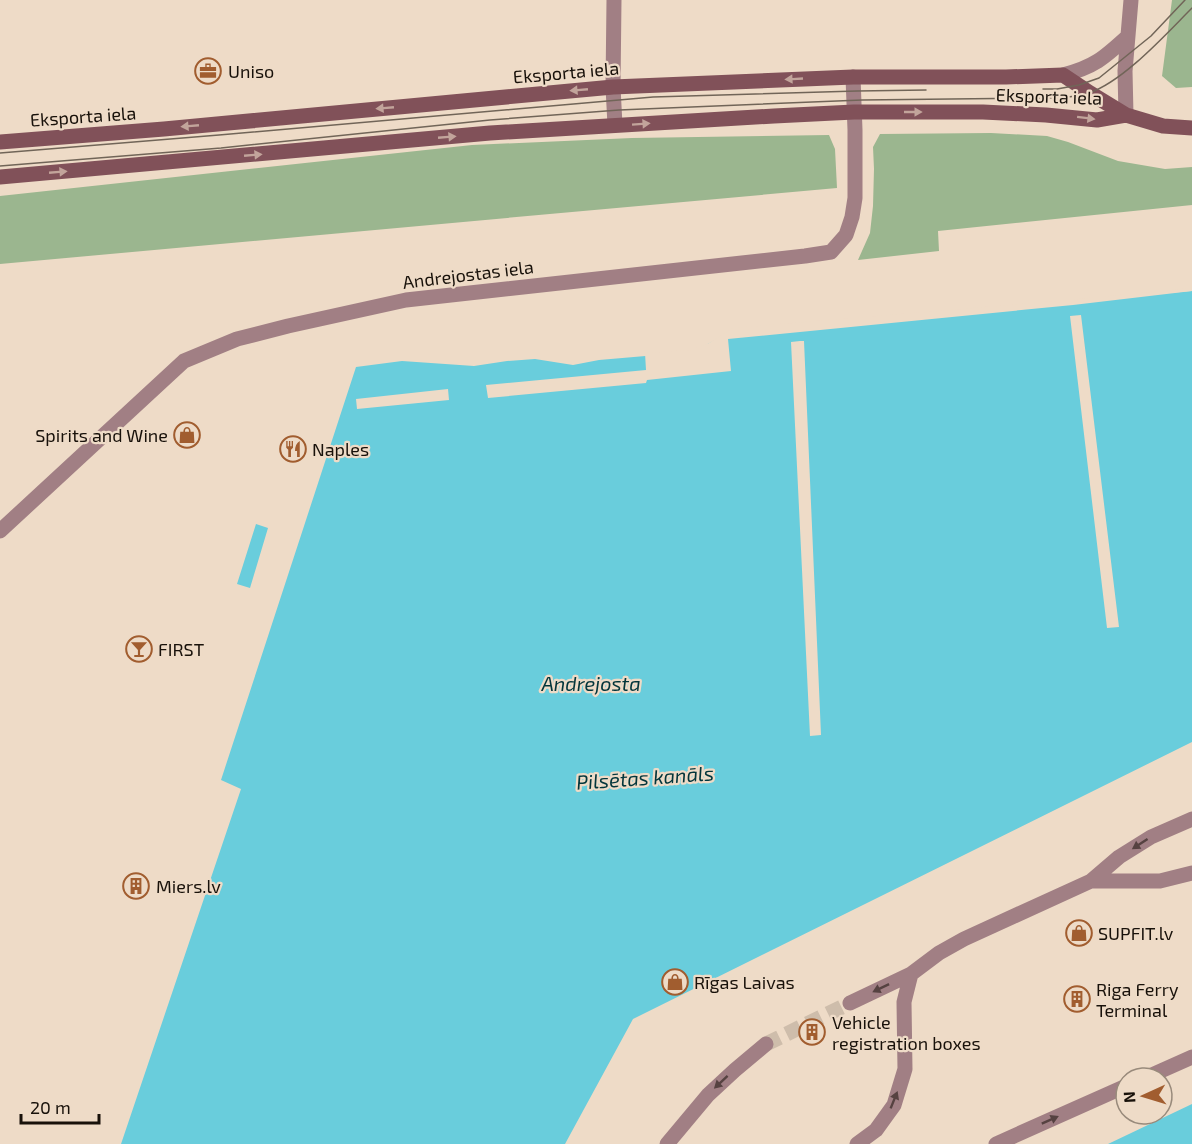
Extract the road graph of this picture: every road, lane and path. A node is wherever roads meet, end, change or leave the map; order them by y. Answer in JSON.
{"nodes":[{"id":1,"x":614,"y":0,"type":"edge"},
{"id":2,"x":1131,"y":0,"type":"edge"},
{"id":3,"x":1127,"y":37,"type":"junction"},
{"id":4,"x":1063,"y":75,"type":"junction"},
{"id":5,"x":853,"y":77,"type":"junction"},
{"id":6,"x":613,"y":87,"type":"junction"},
{"id":7,"x":854,"y":112,"type":"junction"},
{"id":8,"x":1126,"y":115,"type":"junction"},
{"id":9,"x":615,"y":125,"type":"junction"},
{"id":10,"x":1192,"y":128,"type":"edge"},
{"id":11,"x":0,"y":142,"type":"edge"},
{"id":12,"x":0,"y":177,"type":"edge"},
{"id":13,"x":0,"y":531,"type":"edge"},
{"id":14,"x":1192,"y":819,"type":"edge"},
{"id":15,"x":1192,"y":873,"type":"edge"},
{"id":16,"x":1091,"y":881,"type":"junction"},
{"id":17,"x":911,"y":974,"type":"junction"},
{"id":18,"x":850,"y":1003,"type":"tunnel mouth"},
{"id":19,"x":766,"y":1044,"type":"tunnel mouth"},
{"id":20,"x":1192,"y":1057,"type":"edge"},
{"id":21,"x":1172,"y":1066,"type":"edge"},
{"id":22,"x":1114,"y":1091,"type":"edge"},
{"id":23,"x":667,"y":1144,"type":"edge"},
{"id":24,"x":857,"y":1144,"type":"edge"},
{"id":25,"x":996,"y":1144,"type":"edge"}],
"edges":[{"from":1,"to":6,"type":"street"},
{"from":2,"to":3,"type":"street"},
{"from":3,"to":4,"type":"street"},
{"from":3,"to":8,"type":"street"},
{"from":4,"to":5,"type":"main road","name":"Eksporta iela"},
{"from":4,"to":8,"type":"main road","name":"Eksporta iela"},
{"from":5,"to":6,"type":"main road","name":"Eksporta iela","one_way":true},
{"from":5,"to":7,"type":"street","name":"Andrejostas iela"},
{"from":6,"to":9,"type":"street"},
{"from":6,"to":11,"type":"main road","name":"Eksporta iela","one_way":true},
{"from":7,"to":8,"type":"main road","name":"Eksporta iela","one_way":true},
{"from":9,"to":7,"type":"main road","name":"Eksporta iela","one_way":true},
{"from":7,"to":13,"type":"street","name":"Andrejostas iela"},
{"from":8,"to":10,"type":"main road","name":"Eksporta iela"},
{"from":12,"to":9,"type":"main road","name":"Eksporta iela","one_way":true},
{"from":14,"to":16,"type":"street","one_way":true},
{"from":15,"to":16,"type":"street"},
{"from":16,"to":17,"type":"street"},
{"from":17,"to":18,"type":"street","one_way":true},
{"from":24,"to":17,"type":"street","one_way":true},
{"from":19,"to":23,"type":"street","one_way":true},
{"from":20,"to":21,"type":"street"},
{"from":25,"to":22,"type":"street","one_way":true}]}
